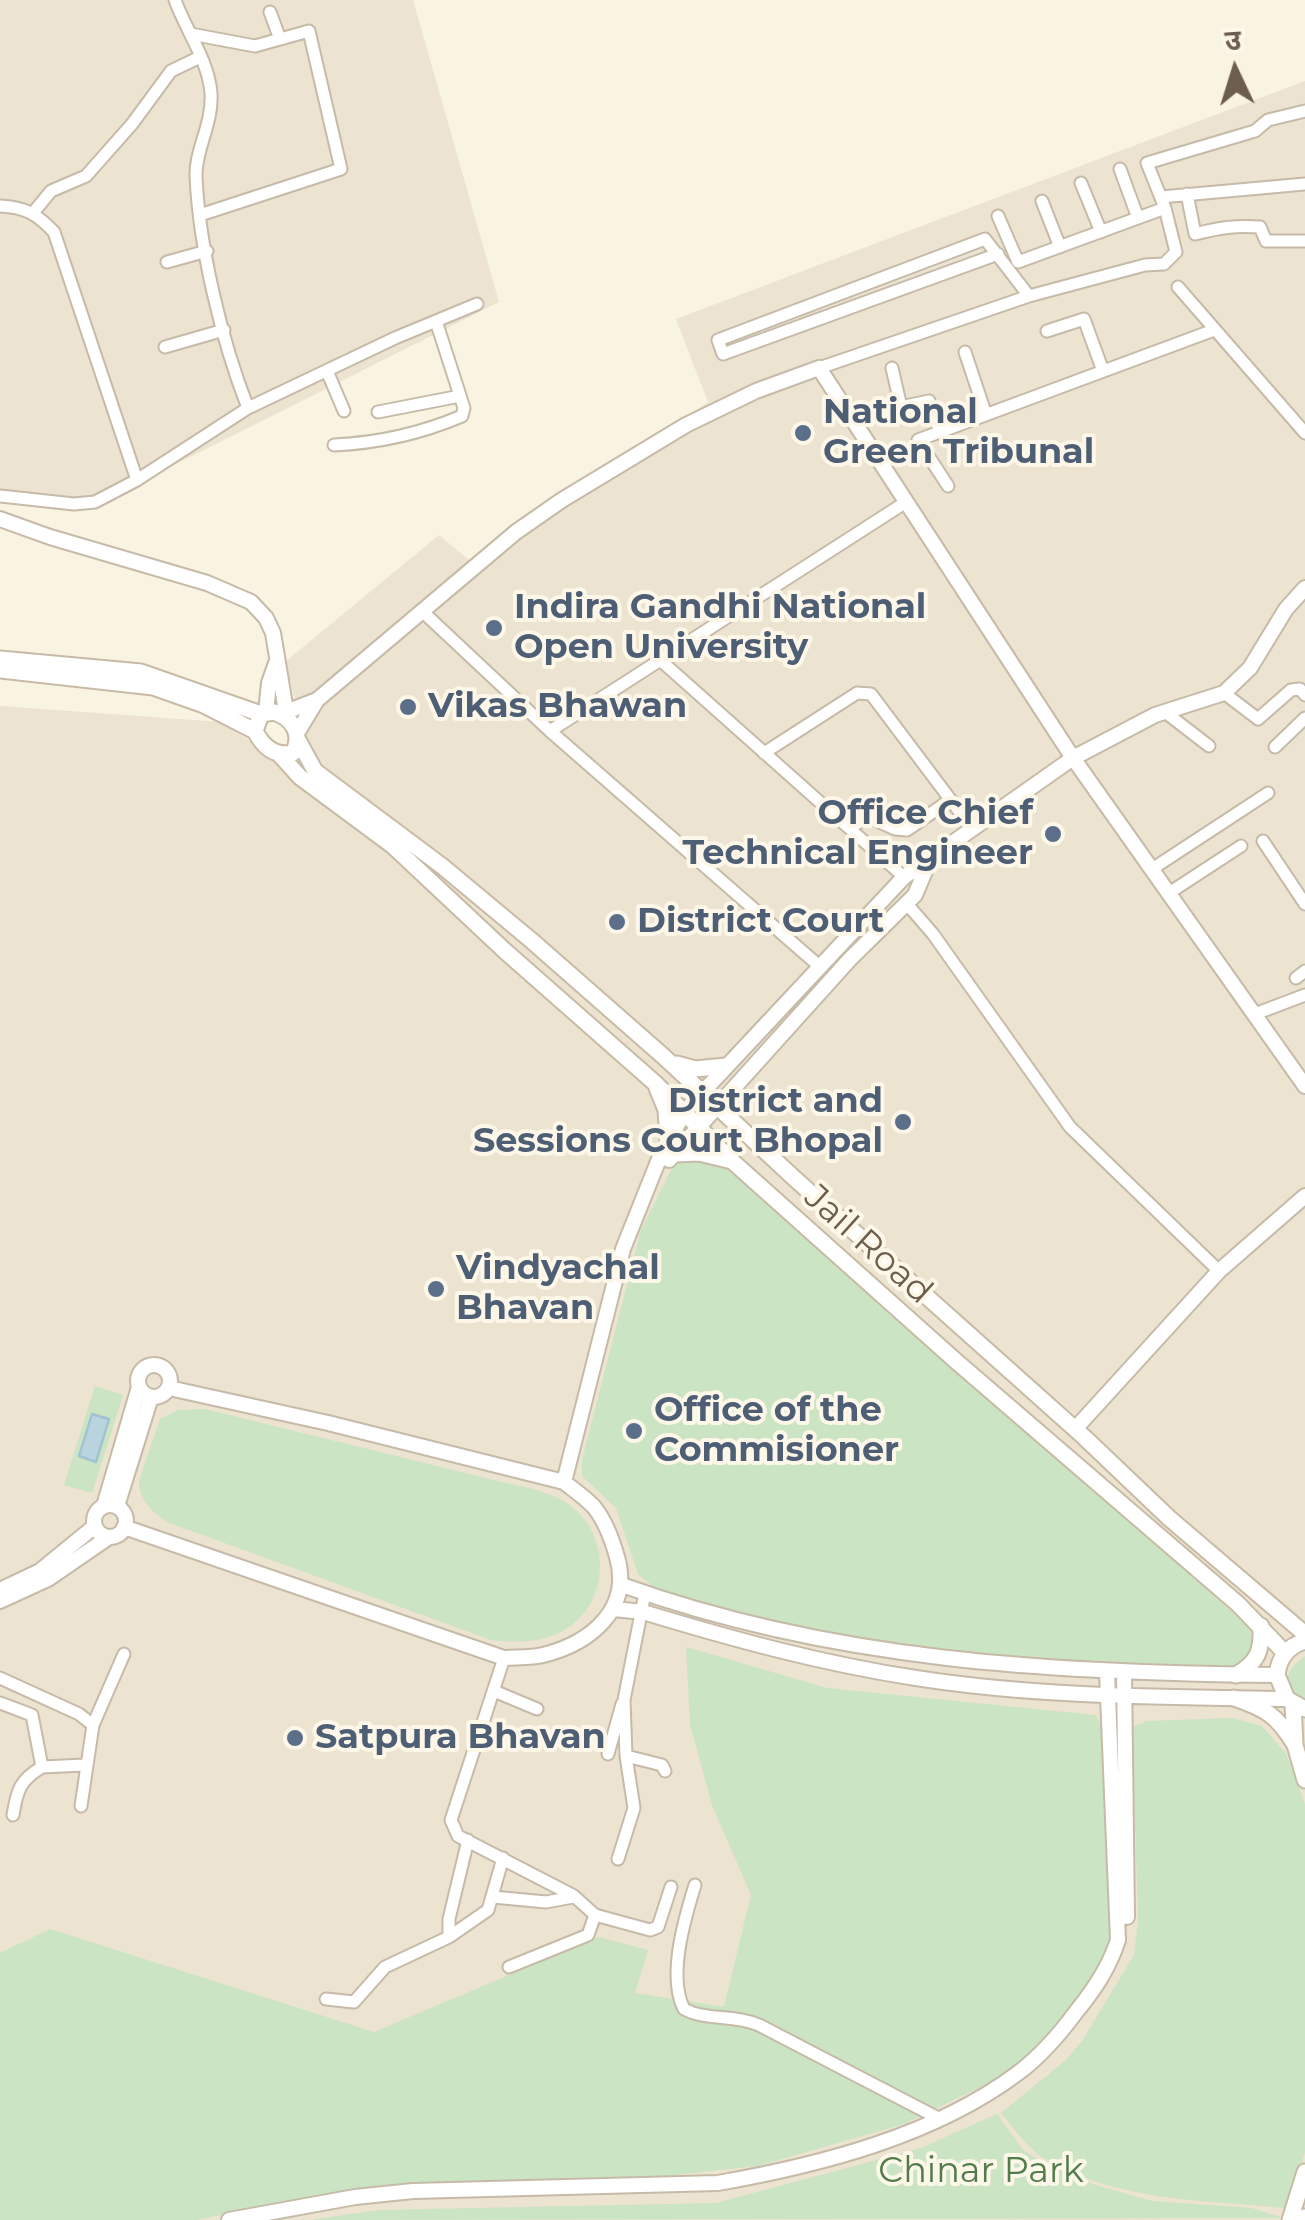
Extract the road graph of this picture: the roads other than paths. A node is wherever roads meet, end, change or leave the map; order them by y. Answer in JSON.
{"nodes":[{"id":1,"x":175,"y":0,"type":"edge"},
{"id":2,"x":270,"y":12,"type":"dead end"},
{"id":3,"x":185,"y":24,"type":"junction"},
{"id":4,"x":280,"y":40,"type":"junction"},
{"id":5,"x":200,"y":57,"type":"junction"},
{"id":6,"x":1305,"y":111,"type":"edge"},
{"id":7,"x":1120,"y":169,"type":"dead end"},
{"id":8,"x":1081,"y":183,"type":"dead end"},
{"id":9,"x":1305,"y":184,"type":"edge"},
{"id":10,"x":1187,"y":194,"type":"junction"},
{"id":11,"x":1042,"y":200,"type":"dead end"},
{"id":12,"x":1163,"y":202,"type":"junction"},
{"id":13,"x":0,"y":206,"type":"edge"},
{"id":14,"x":33,"y":213,"type":"junction"},
{"id":15,"x":200,"y":215,"type":"junction"},
{"id":16,"x":998,"y":216,"type":"dead end"},
{"id":17,"x":1138,"y":218,"type":"junction"},
{"id":18,"x":1101,"y":232,"type":"junction"},
{"id":19,"x":1305,"y":240,"type":"edge"},
{"id":20,"x":1060,"y":248,"type":"junction"},
{"id":21,"x":207,"y":252,"type":"junction"},
{"id":22,"x":1305,"y":252,"type":"edge"},
{"id":23,"x":998,"y":254,"type":"junction"},
{"id":24,"x":167,"y":262,"type":"dead end"},
{"id":25,"x":1178,"y":288,"type":"dead end"},
{"id":26,"x":1028,"y":296,"type":"junction"},
{"id":27,"x":477,"y":304,"type":"dead end"},
{"id":28,"x":436,"y":321,"type":"junction"},
{"id":29,"x":224,"y":330,"type":"junction"},
{"id":30,"x":1214,"y":330,"type":"junction"},
{"id":31,"x":1048,"y":331,"type":"dead end"},
{"id":32,"x":165,"y":347,"type":"dead end"},
{"id":33,"x":964,"y":352,"type":"dead end"},
{"id":34,"x":819,"y":368,"type":"junction"},
{"id":35,"x":892,"y":368,"type":"dead end"},
{"id":36,"x":327,"y":371,"type":"junction"},
{"id":37,"x":1103,"y":371,"type":"junction"},
{"id":38,"x":460,"y":396,"type":"junction"},
{"id":39,"x":248,"y":408,"type":"junction"},
{"id":40,"x":344,"y":411,"type":"dead end"},
{"id":41,"x":378,"y":412,"type":"dead end"},
{"id":42,"x":986,"y":415,"type":"junction"},
{"id":43,"x":940,"y":432,"type":"junction"},
{"id":44,"x":1305,"y":433,"type":"edge"},
{"id":45,"x":334,"y":445,"type":"dead end"},
{"id":46,"x":137,"y":480,"type":"junction"},
{"id":47,"x":948,"y":486,"type":"dead end"},
{"id":48,"x":0,"y":496,"type":"edge"},
{"id":49,"x":906,"y":502,"type":"junction"},
{"id":50,"x":0,"y":519,"type":"edge"},
{"id":51,"x":1305,"y":588,"type":"edge"},
{"id":52,"x":423,"y":612,"type":"junction"},
{"id":53,"x":0,"y":659,"type":"edge"},
{"id":54,"x":660,"y":659,"type":"junction"},
{"id":55,"x":0,"y":670,"type":"edge"},
{"id":56,"x":1224,"y":692,"type":"junction"},
{"id":57,"x":1305,"y":695,"type":"edge"},
{"id":58,"x":318,"y":700,"type":"junction"},
{"id":59,"x":1165,"y":712,"type":"junction"},
{"id":60,"x":276,"y":714,"type":"junction"},
{"id":61,"x":1305,"y":718,"type":"edge"},
{"id":62,"x":550,"y":731,"type":"junction"},
{"id":63,"x":255,"y":732,"type":"junction"},
{"id":64,"x":297,"y":737,"type":"junction"},
{"id":65,"x":1209,"y":746,"type":"dead end"},
{"id":66,"x":1275,"y":747,"type":"dead end"},
{"id":67,"x":764,"y":753,"type":"junction"},
{"id":68,"x":280,"y":755,"type":"junction"},
{"id":69,"x":1073,"y":758,"type":"junction"},
{"id":70,"x":1268,"y":793,"type":"dead end"},
{"id":71,"x":950,"y":800,"type":"junction"},
{"id":72,"x":850,"y":828,"type":"junction"},
{"id":73,"x":971,"y":828,"type":"junction"},
{"id":74,"x":1263,"y":841,"type":"dead end"},
{"id":75,"x":1241,"y":846,"type":"dead end"},
{"id":76,"x":931,"y":857,"type":"junction"},
{"id":77,"x":1152,"y":870,"type":"junction"},
{"id":78,"x":904,"y":876,"type":"junction"},
{"id":79,"x":1170,"y":894,"type":"junction"},
{"id":80,"x":907,"y":904,"type":"junction"},
{"id":81,"x":1305,"y":904,"type":"edge"},
{"id":82,"x":818,"y":965,"type":"junction"},
{"id":83,"x":1305,"y":995,"type":"edge"},
{"id":84,"x":1255,"y":1014,"type":"junction"},
{"id":85,"x":668,"y":1061,"type":"junction"},
{"id":86,"x":726,"y":1066,"type":"junction"},
{"id":87,"x":656,"y":1084,"type":"junction"},
{"id":88,"x":1305,"y":1086,"type":"edge"},
{"id":89,"x":702,"y":1092,"type":"junction"},
{"id":90,"x":718,"y":1107,"type":"junction"},
{"id":91,"x":684,"y":1111,"type":"junction"},
{"id":92,"x":700,"y":1127,"type":"junction"},
{"id":93,"x":672,"y":1148,"type":"junction"},
{"id":94,"x":732,"y":1161,"type":"junction"},
{"id":95,"x":1305,"y":1196,"type":"edge"},
{"id":96,"x":1219,"y":1271,"type":"junction"},
{"id":97,"x":139,"y":1387,"type":"junction"},
{"id":98,"x":168,"y":1388,"type":"junction"},
{"id":99,"x":151,"y":1397,"type":"junction"},
{"id":100,"x":1075,"y":1429,"type":"junction"},
{"id":101,"x":564,"y":1482,"type":"junction"},
{"id":102,"x":110,"y":1506,"type":"junction"},
{"id":103,"x":95,"y":1526,"type":"junction"},
{"id":104,"x":124,"y":1528,"type":"junction"},
{"id":105,"x":109,"y":1537,"type":"junction"},
{"id":106,"x":622,"y":1585,"type":"junction"},
{"id":107,"x":0,"y":1590,"type":"edge"},
{"id":108,"x":645,"y":1593,"type":"junction"},
{"id":109,"x":0,"y":1601,"type":"edge"},
{"id":110,"x":614,"y":1608,"type":"junction"},
{"id":111,"x":643,"y":1612,"type":"junction"},
{"id":112,"x":1261,"y":1626,"type":"junction"},
{"id":113,"x":1305,"y":1637,"type":"edge"},
{"id":114,"x":1284,"y":1653,"type":"junction"},
{"id":115,"x":124,"y":1654,"type":"dead end"},
{"id":116,"x":504,"y":1658,"type":"junction"},
{"id":117,"x":1106,"y":1672,"type":"junction"},
{"id":118,"x":1124,"y":1673,"type":"junction"},
{"id":119,"x":1236,"y":1675,"type":"junction"},
{"id":120,"x":1277,"y":1676,"type":"junction"},
{"id":121,"x":0,"y":1678,"type":"edge"},
{"id":122,"x":494,"y":1691,"type":"junction"},
{"id":123,"x":1106,"y":1694,"type":"junction"},
{"id":124,"x":1123,"y":1694,"type":"junction"},
{"id":125,"x":1234,"y":1698,"type":"junction"},
{"id":126,"x":624,"y":1700,"type":"junction"},
{"id":127,"x":0,"y":1703,"type":"edge"},
{"id":128,"x":1295,"y":1704,"type":"edge"},
{"id":129,"x":537,"y":1710,"type":"dead end"},
{"id":130,"x":93,"y":1725,"type":"junction"},
{"id":131,"x":1295,"y":1745,"type":"junction"},
{"id":132,"x":608,"y":1754,"type":"dead end"},
{"id":133,"x":626,"y":1756,"type":"junction"},
{"id":134,"x":85,"y":1765,"type":"junction"},
{"id":135,"x":42,"y":1767,"type":"junction"},
{"id":136,"x":665,"y":1771,"type":"dead end"},
{"id":137,"x":1305,"y":1780,"type":"edge"},
{"id":138,"x":81,"y":1806,"type":"dead end"},
{"id":139,"x":14,"y":1816,"type":"dead end"},
{"id":140,"x":468,"y":1840,"type":"junction"},
{"id":141,"x":503,"y":1858,"type":"junction"},
{"id":142,"x":618,"y":1859,"type":"dead end"},
{"id":143,"x":695,"y":1885,"type":"dead end"},
{"id":144,"x":670,"y":1887,"type":"dead end"},
{"id":145,"x":493,"y":1896,"type":"junction"},
{"id":146,"x":574,"y":1896,"type":"junction"},
{"id":147,"x":594,"y":1915,"type":"junction"},
{"id":148,"x":449,"y":1937,"type":"junction"},
{"id":149,"x":509,"y":1966,"type":"dead end"},
{"id":150,"x":326,"y":1999,"type":"dead end"},
{"id":151,"x":938,"y":2118,"type":"junction"},
{"id":152,"x":1305,"y":2172,"type":"edge"},
{"id":153,"x":228,"y":2220,"type":"edge"},
{"id":154,"x":272,"y":2220,"type":"edge"},
{"id":155,"x":1290,"y":2220,"type":"edge"}],
"edges":[{"from":1,"to":3,"type":"street"},
{"from":2,"to":4,"type":"street"},
{"from":3,"to":4,"type":"street"},
{"from":3,"to":5,"type":"street"},
{"from":4,"to":15,"type":"street"},
{"from":5,"to":14,"type":"street"},
{"from":5,"to":15,"type":"street"},
{"from":6,"to":12,"type":"street"},
{"from":7,"to":17,"type":"street"},
{"from":8,"to":18,"type":"street"},
{"from":9,"to":10,"type":"street"},
{"from":10,"to":12,"type":"street"},
{"from":10,"to":19,"type":"street"},
{"from":11,"to":20,"type":"street"},
{"from":12,"to":17,"type":"street"},
{"from":12,"to":26,"type":"street"},
{"from":13,"to":14,"type":"street"},
{"from":14,"to":46,"type":"street"},
{"from":15,"to":21,"type":"street"},
{"from":16,"to":20,"type":"street"},
{"from":17,"to":18,"type":"street"},
{"from":18,"to":20,"type":"street"},
{"from":19,"to":22,"type":"street"},
{"from":21,"to":24,"type":"street"},
{"from":21,"to":29,"type":"street"},
{"from":23,"to":23,"type":"street"},
{"from":23,"to":26,"type":"street"},
{"from":25,"to":30,"type":"street"},
{"from":26,"to":34,"type":"street"},
{"from":27,"to":28,"type":"street"},
{"from":28,"to":36,"type":"street"},
{"from":28,"to":38,"type":"street"},
{"from":29,"to":32,"type":"street"},
{"from":29,"to":39,"type":"street"},
{"from":30,"to":37,"type":"street"},
{"from":30,"to":44,"type":"street"},
{"from":31,"to":37,"type":"street"},
{"from":33,"to":42,"type":"street"},
{"from":34,"to":49,"type":"street"},
{"from":34,"to":52,"type":"street"},
{"from":35,"to":43,"type":"street"},
{"from":36,"to":39,"type":"street"},
{"from":36,"to":40,"type":"street"},
{"from":37,"to":42,"type":"street"},
{"from":38,"to":41,"type":"street"},
{"from":38,"to":45,"type":"street"},
{"from":39,"to":46,"type":"street"},
{"from":42,"to":43,"type":"street"},
{"from":43,"to":47,"type":"street"},
{"from":46,"to":48,"type":"street"},
{"from":49,"to":54,"type":"street"},
{"from":49,"to":69,"type":"street"},
{"from":50,"to":60,"type":"street"},
{"from":51,"to":56,"type":"street"},
{"from":52,"to":58,"type":"street"},
{"from":52,"to":62,"type":"street"},
{"from":53,"to":60,"type":"main road"},
{"from":54,"to":62,"type":"street"},
{"from":54,"to":67,"type":"street"},
{"from":55,"to":63,"type":"main road","name":"Jail Road"},
{"from":56,"to":57,"type":"street"},
{"from":56,"to":59,"type":"street"},
{"from":58,"to":60,"type":"street"},
{"from":58,"to":64,"type":"street"},
{"from":59,"to":65,"type":"street"},
{"from":59,"to":69,"type":"street"},
{"from":60,"to":63,"type":"main road"},
{"from":60,"to":64,"type":"main road","name":"Jail Road"},
{"from":61,"to":66,"type":"street"},
{"from":62,"to":82,"type":"street"},
{"from":63,"to":68,"type":"main road","name":"Jail Road"},
{"from":64,"to":68,"type":"main road"},
{"from":64,"to":85,"type":"main road","name":"Jail Road"},
{"from":67,"to":71,"type":"street"},
{"from":67,"to":72,"type":"street"},
{"from":68,"to":87,"type":"main road","name":"Jail Road"},
{"from":69,"to":73,"type":"street"},
{"from":69,"to":77,"type":"street"},
{"from":70,"to":77,"type":"street"},
{"from":71,"to":72,"type":"street"},
{"from":71,"to":73,"type":"street"},
{"from":72,"to":78,"type":"street"},
{"from":73,"to":76,"type":"street"},
{"from":74,"to":81,"type":"street"},
{"from":75,"to":79,"type":"street"},
{"from":76,"to":78,"type":"street"},
{"from":76,"to":80,"type":"street"},
{"from":77,"to":79,"type":"street"},
{"from":78,"to":82,"type":"street"},
{"from":79,"to":84,"type":"street"},
{"from":80,"to":90,"type":"street"},
{"from":80,"to":96,"type":"street"},
{"from":82,"to":86,"type":"street"},
{"from":83,"to":84,"type":"street"},
{"from":84,"to":88,"type":"street"},
{"from":85,"to":86,"type":"main road"},
{"from":85,"to":89,"type":"main road","name":"Jail Road"},
{"from":86,"to":89,"type":"street"},
{"from":87,"to":91,"type":"main road","name":"Jail Road"},
{"from":87,"to":93,"type":"main road"},
{"from":89,"to":90,"type":"main road","name":"Jail Road"},
{"from":89,"to":91,"type":"street"},
{"from":90,"to":92,"type":"street"},
{"from":90,"to":100,"type":"main road","name":"Jail Road"},
{"from":91,"to":92,"type":"main road","name":"Jail Road"},
{"from":91,"to":93,"type":"street"},
{"from":92,"to":93,"type":"street"},
{"from":92,"to":94,"type":"main road","name":"Jail Road"},
{"from":93,"to":94,"type":"main road"},
{"from":93,"to":101,"type":"street"},
{"from":94,"to":112,"type":"main road","name":"Jail Road"},
{"from":95,"to":96,"type":"street"},
{"from":96,"to":100,"type":"street"},
{"from":97,"to":98,"type":"street"},
{"from":97,"to":99,"type":"street"},
{"from":97,"to":102,"type":"street"},
{"from":98,"to":99,"type":"street"},
{"from":98,"to":101,"type":"street"},
{"from":99,"to":102,"type":"street"},
{"from":100,"to":113,"type":"main road","name":"Jail Road"},
{"from":101,"to":106,"type":"street"},
{"from":102,"to":103,"type":"street"},
{"from":102,"to":104,"type":"street"},
{"from":103,"to":105,"type":"street"},
{"from":103,"to":107,"type":"street"},
{"from":104,"to":105,"type":"street"},
{"from":104,"to":116,"type":"street"},
{"from":105,"to":109,"type":"street"},
{"from":106,"to":108,"type":"street"},
{"from":106,"to":110,"type":"street"},
{"from":108,"to":111,"type":"street"},
{"from":108,"to":117,"type":"street"},
{"from":110,"to":111,"type":"street"},
{"from":110,"to":116,"type":"street"},
{"from":111,"to":123,"type":"street"},
{"from":111,"to":126,"type":"street"},
{"from":112,"to":114,"type":"main road","name":"Jail Road"},
{"from":112,"to":119,"type":"main road"},
{"from":113,"to":114,"type":"main road"},
{"from":114,"to":120,"type":"main road"},
{"from":115,"to":130,"type":"street"},
{"from":116,"to":122,"type":"street"},
{"from":117,"to":118,"type":"street"},
{"from":117,"to":123,"type":"street"},
{"from":118,"to":119,"type":"street"},
{"from":118,"to":124,"type":"street"},
{"from":119,"to":120,"type":"street"},
{"from":120,"to":128,"type":"main road"},
{"from":121,"to":130,"type":"street"},
{"from":122,"to":129,"type":"street"},
{"from":122,"to":140,"type":"street"},
{"from":123,"to":124,"type":"street"},
{"from":123,"to":151,"type":"street"},
{"from":124,"to":125,"type":"street"},
{"from":124,"to":154,"type":"street"},
{"from":125,"to":128,"type":"street"},
{"from":125,"to":131,"type":"main road"},
{"from":126,"to":132,"type":"street"},
{"from":126,"to":133,"type":"street"},
{"from":127,"to":135,"type":"street"},
{"from":128,"to":131,"type":"main road"},
{"from":130,"to":134,"type":"street"},
{"from":131,"to":137,"type":"main road"},
{"from":133,"to":136,"type":"street"},
{"from":133,"to":142,"type":"street"},
{"from":134,"to":135,"type":"street"},
{"from":134,"to":138,"type":"street"},
{"from":135,"to":139,"type":"street"},
{"from":140,"to":141,"type":"street"},
{"from":140,"to":148,"type":"street"},
{"from":141,"to":145,"type":"street"},
{"from":141,"to":146,"type":"street"},
{"from":143,"to":151,"type":"street"},
{"from":144,"to":147,"type":"street"},
{"from":145,"to":146,"type":"street"},
{"from":145,"to":148,"type":"street"},
{"from":146,"to":147,"type":"street"},
{"from":147,"to":149,"type":"street"},
{"from":148,"to":150,"type":"street"},
{"from":151,"to":153,"type":"street"},
{"from":152,"to":155,"type":"main road"}]}
